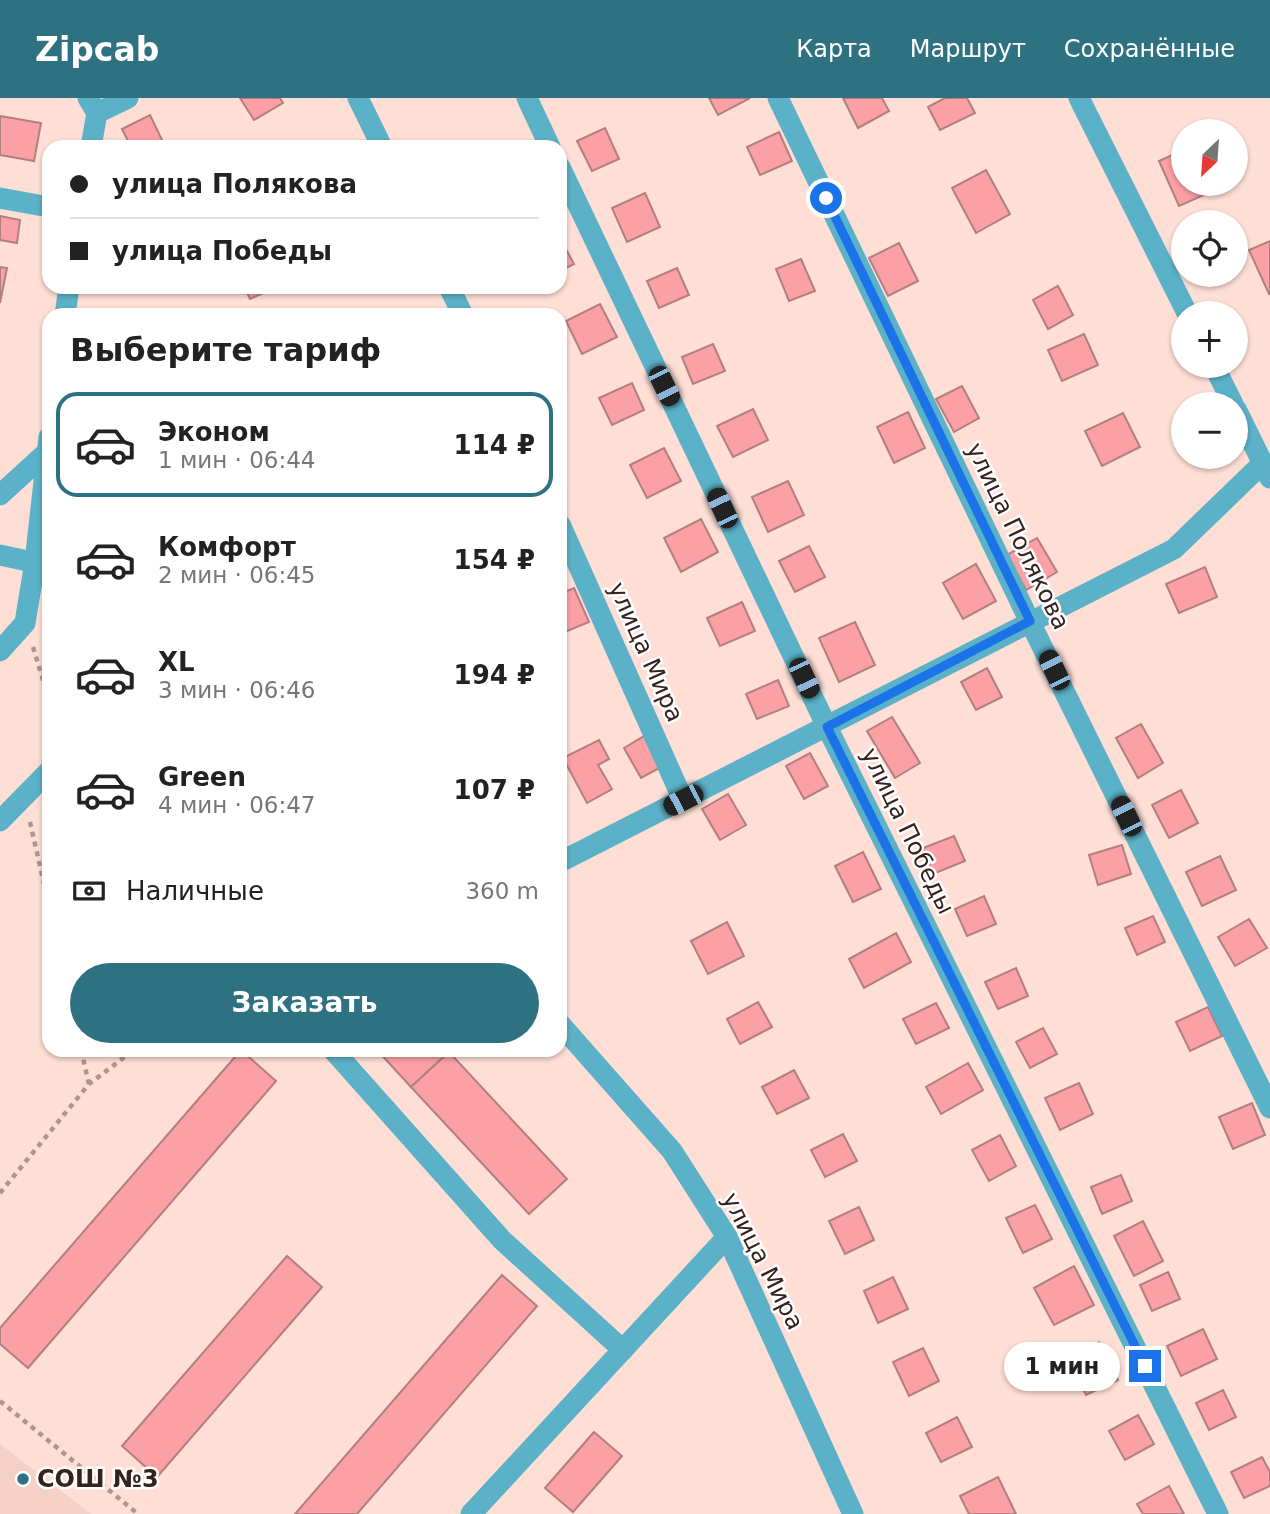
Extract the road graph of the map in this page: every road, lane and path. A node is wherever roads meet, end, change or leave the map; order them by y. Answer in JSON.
{"nodes":[{"id":1,"x":128,"y":98,"type":"edge"},
{"id":2,"x":358,"y":98,"type":"edge"},
{"id":3,"x":527,"y":98,"type":"edge"},
{"id":4,"x":778,"y":98,"type":"edge"},
{"id":5,"x":1079,"y":98,"type":"edge"},
{"id":6,"x":92,"y":105,"type":"edge"},
{"id":7,"x":91,"y":140,"type":"edge"},
{"id":8,"x":379,"y":140,"type":"edge"},
{"id":9,"x":547,"y":140,"type":"edge"},
{"id":10,"x":567,"y":182,"type":"edge"},
{"id":11,"x":0,"y":198,"type":"edge"},
{"id":12,"x":42,"y":206,"type":"edge"},
{"id":13,"x":1181,"y":301,"type":"edge"},
{"id":14,"x":1248,"y":434,"type":"edge"},
{"id":15,"x":42,"y":450,"type":"edge"},
{"id":16,"x":1266,"y":471,"type":"edge"},
{"id":17,"x":0,"y":495,"type":"edge"},
{"id":18,"x":567,"y":540,"type":"edge"},
{"id":19,"x":0,"y":555,"type":"edge"},
{"id":20,"x":42,"y":564,"type":"edge"},
{"id":21,"x":1030,"y":621,"type":"junction"},
{"id":22,"x":25,"y":623,"type":"junction"},
{"id":23,"x":0,"y":651,"type":"edge"},
{"id":24,"x":42,"y":678,"type":"edge"},
{"id":25,"x":827,"y":727,"type":"junction"},
{"id":26,"x":42,"y":778,"type":"edge"},
{"id":27,"x":24,"y":797,"type":"junction"},
{"id":28,"x":683,"y":800,"type":"junction"},
{"id":29,"x":0,"y":821,"type":"edge"},
{"id":30,"x":567,"y":858,"type":"edge"},
{"id":31,"x":42,"y":875,"type":"edge"},
{"id":32,"x":567,"y":1032,"type":"edge"},
{"id":33,"x":83,"y":1057,"type":"edge"},
{"id":34,"x":125,"y":1057,"type":"edge"},
{"id":35,"x":339,"y":1057,"type":"edge"},
{"id":36,"x":89,"y":1084,"type":"junction"},
{"id":37,"x":1270,"y":1108,"type":"edge"},
{"id":38,"x":0,"y":1193,"type":"edge"},
{"id":39,"x":727,"y":1237,"type":"junction"},
{"id":40,"x":623,"y":1350,"type":"junction"},
{"id":41,"x":0,"y":1401,"type":"edge"},
{"id":42,"x":138,"y":1514,"type":"edge"},
{"id":43,"x":471,"y":1514,"type":"edge"},
{"id":44,"x":853,"y":1514,"type":"edge"},
{"id":45,"x":1219,"y":1514,"type":"edge"}],
"edges":[{"from":1,"to":6,"type":"street"},
{"from":2,"to":8,"type":"street"},
{"from":3,"to":9,"type":"street"},
{"from":4,"to":21,"type":"street","name":"улица Полякова"},
{"from":5,"to":13,"type":"street"},
{"from":6,"to":7,"type":"street"},
{"from":10,"to":25,"type":"street","name":"улица Победы"},
{"from":11,"to":12,"type":"street"},
{"from":14,"to":16,"type":"street"},
{"from":15,"to":17,"type":"street"},
{"from":16,"to":21,"type":"street"},
{"from":18,"to":28,"type":"street","name":"улица Мира"},
{"from":19,"to":20,"type":"street"},
{"from":20,"to":22,"type":"street"},
{"from":21,"to":25,"type":"street"},
{"from":21,"to":37,"type":"street","name":"улица Полякова"},
{"from":22,"to":23,"type":"street"},
{"from":22,"to":24,"type":"path"},
{"from":25,"to":28,"type":"street"},
{"from":25,"to":45,"type":"street","name":"улица Победы"},
{"from":26,"to":27,"type":"street"},
{"from":27,"to":29,"type":"street"},
{"from":27,"to":31,"type":"path"},
{"from":28,"to":30,"type":"street"},
{"from":32,"to":39,"type":"street","name":"улица Мира"},
{"from":33,"to":36,"type":"path"},
{"from":34,"to":36,"type":"path"},
{"from":35,"to":40,"type":"street"},
{"from":36,"to":38,"type":"path"},
{"from":39,"to":40,"type":"street"},
{"from":39,"to":44,"type":"street","name":"улица Мира"},
{"from":40,"to":43,"type":"street"},
{"from":41,"to":42,"type":"path"}]}
